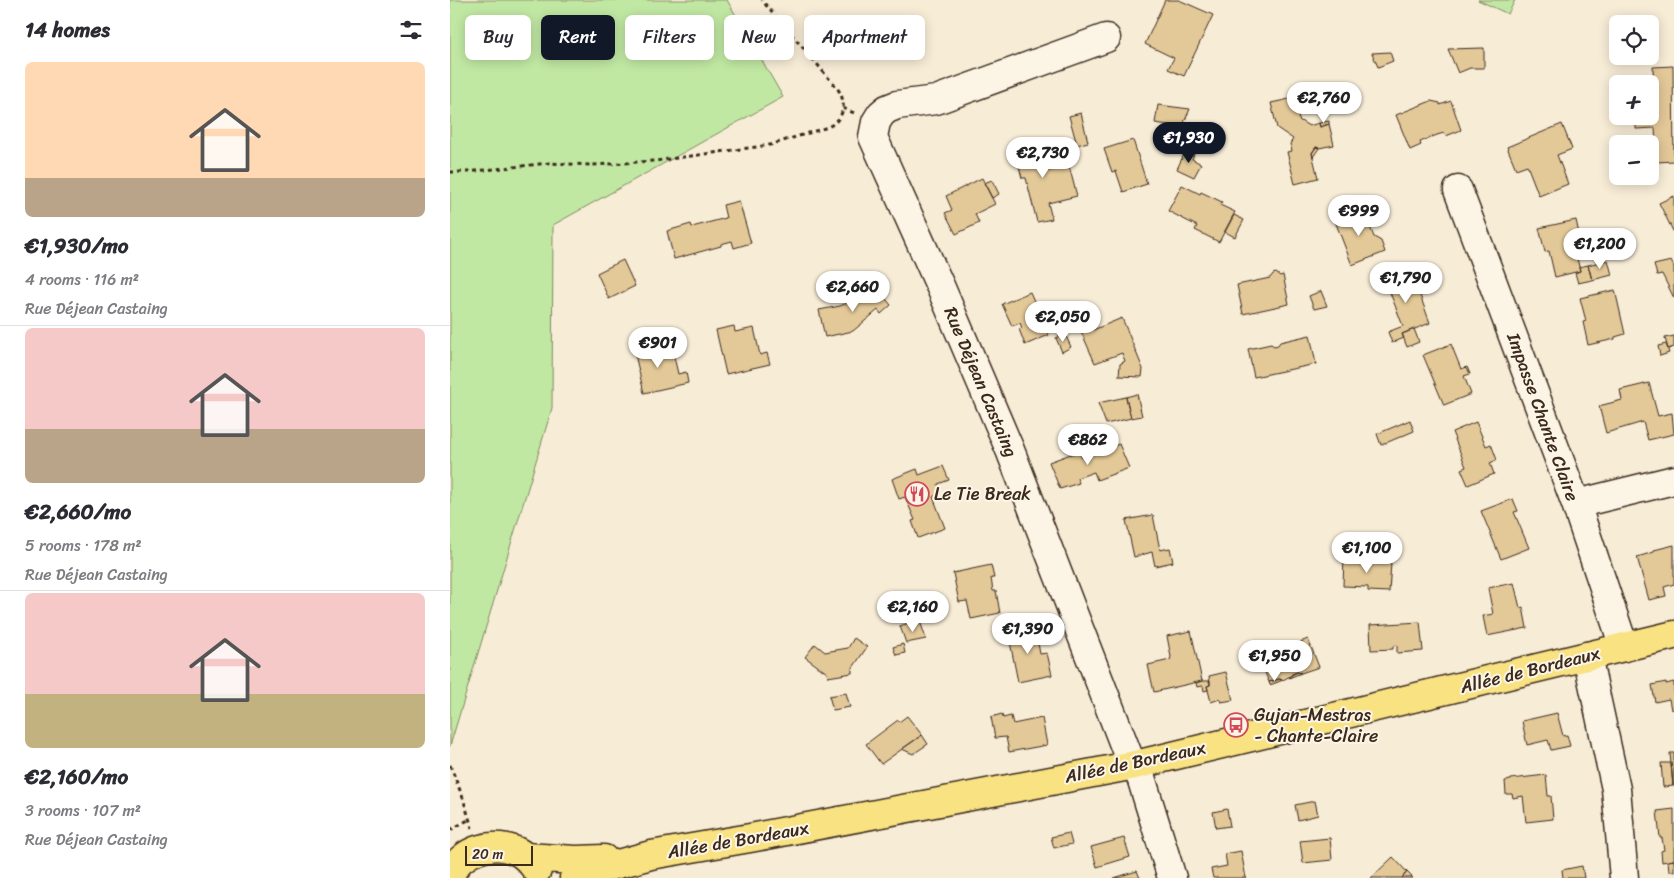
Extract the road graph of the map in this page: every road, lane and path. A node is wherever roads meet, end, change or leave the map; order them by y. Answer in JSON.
{"nodes":[{"id":1,"x":762,"y":0,"type":"edge"},
{"id":2,"x":1106,"y":38,"type":"dead end"},
{"id":3,"x":450,"y":172,"type":"edge"},
{"id":4,"x":1458,"y":190,"type":"dead end"},
{"id":5,"x":1674,"y":480,"type":"edge"},
{"id":6,"x":1576,"y":504,"type":"junction"},
{"id":7,"x":1674,"y":635,"type":"edge"},
{"id":8,"x":1624,"y":647,"type":"junction"},
{"id":9,"x":1586,"y":656,"type":"junction"},
{"id":10,"x":450,"y":764,"type":"edge"},
{"id":11,"x":1135,"y":765,"type":"junction"},
{"id":12,"x":470,"y":819,"type":"junction"},
{"id":13,"x":450,"y":830,"type":"edge"},
{"id":14,"x":478,"y":849,"type":"junction"},
{"id":15,"x":651,"y":856,"type":"junction"},
{"id":16,"x":534,"y":868,"type":"edge"},
{"id":17,"x":450,"y":876,"type":"edge"},
{"id":18,"x":574,"y":878,"type":"edge"},
{"id":19,"x":1172,"y":878,"type":"edge"},
{"id":20,"x":1624,"y":878,"type":"edge"}],
"edges":[{"from":1,"to":3,"type":"path"},
{"from":2,"to":11,"type":"street","name":"Rue Déjean Castaing"},
{"from":4,"to":6,"type":"street","name":"Impasse Chante Claire"},
{"from":5,"to":6,"type":"street"},
{"from":6,"to":8,"type":"street","name":"Impasse Chante Claire"},
{"from":7,"to":8,"type":"main road","name":"Allée de Bordeaux"},
{"from":8,"to":9,"type":"main road","name":"Allée de Bordeaux"},
{"from":9,"to":11,"type":"main road","name":"Allée de Bordeaux"},
{"from":9,"to":20,"type":"street"},
{"from":10,"to":12,"type":"path"},
{"from":11,"to":15,"type":"main road","name":"Allée de Bordeaux"},
{"from":11,"to":19,"type":"street","name":"Rue Déjean Castaing"},
{"from":12,"to":13,"type":"path"},
{"from":12,"to":14,"type":"path"},
{"from":14,"to":16,"type":"main road"},
{"from":14,"to":17,"type":"main road"},
{"from":15,"to":16,"type":"main road","name":"Allée de Bordeaux"},
{"from":15,"to":18,"type":"main road","name":"Allée de Bordeaux"}]}
